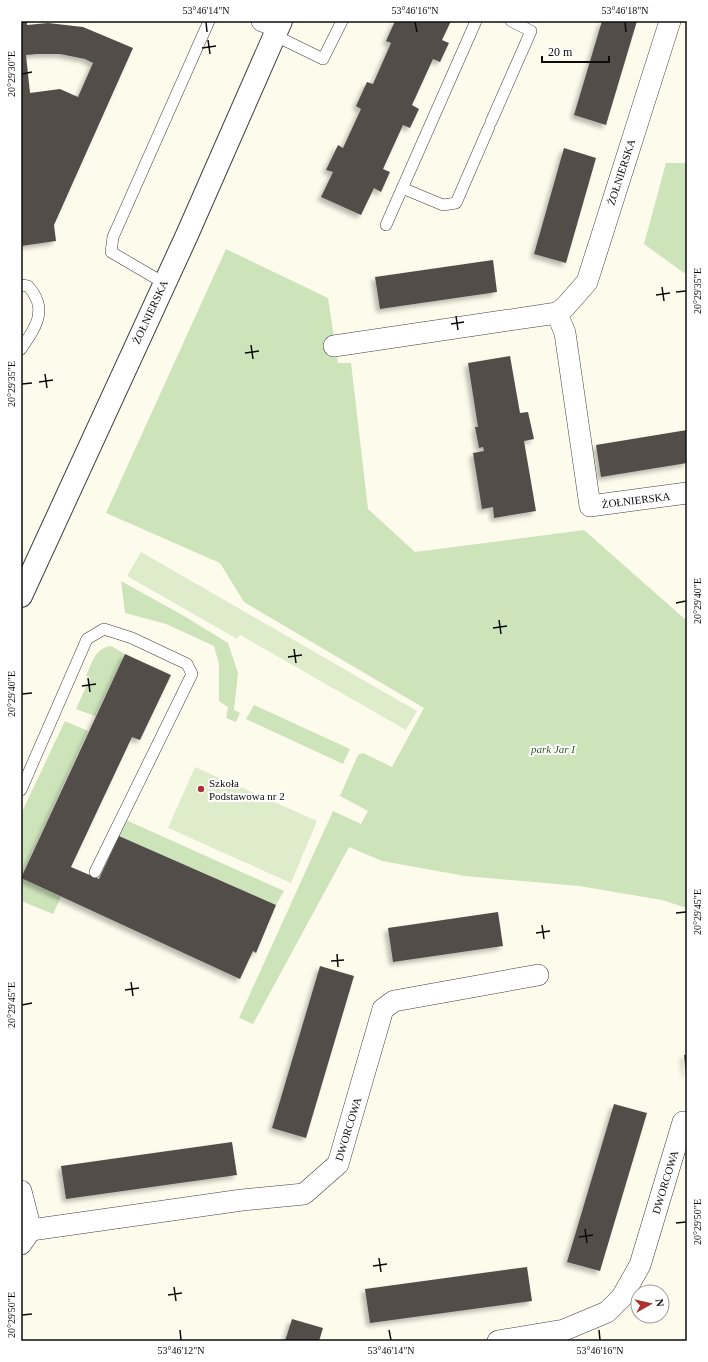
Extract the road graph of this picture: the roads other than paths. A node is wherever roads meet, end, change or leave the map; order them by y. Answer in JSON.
{"nodes":[{"id":1,"x":209,"y":21,"type":"edge"},
{"id":2,"x":342,"y":21,"type":"edge"},
{"id":3,"x":476,"y":21,"type":"edge"},
{"id":4,"x":511,"y":21,"type":"edge"},
{"id":5,"x":670,"y":21,"type":"edge"},
{"id":6,"x":274,"y":26,"type":"edge"},
{"id":7,"x":402,"y":188,"type":"junction"},
{"id":8,"x":386,"y":225,"type":"dead end"},
{"id":9,"x":164,"y":282,"type":"junction"},
{"id":10,"x":21,"y":285,"type":"edge"},
{"id":11,"x":557,"y":312,"type":"junction"},
{"id":12,"x":334,"y":346,"type":"dead end"},
{"id":13,"x":21,"y":349,"type":"edge"},
{"id":14,"x":687,"y":493,"type":"edge"},
{"id":15,"x":24,"y":583,"type":"edge"},
{"id":16,"x":21,"y":790,"type":"edge"},
{"id":17,"x":95,"y":872,"type":"dead end"},
{"id":18,"x":538,"y":974,"type":"dead end"},
{"id":19,"x":687,"y":1122,"type":"edge"},
{"id":20,"x":21,"y":1191,"type":"edge"},
{"id":21,"x":26,"y":1237,"type":"edge"},
{"id":22,"x":498,"y":1341,"type":"edge"}],
"edges":[{"from":1,"to":9,"type":"lane"},
{"from":2,"to":6,"type":"lane"},
{"from":3,"to":7,"type":"lane"},
{"from":4,"to":7,"type":"lane"},
{"from":5,"to":11,"type":"street","name":"ŻOŁNIERSKA"},
{"from":6,"to":9,"type":"street","name":"ŻOŁNIERSKA"},
{"from":7,"to":8,"type":"lane"},
{"from":9,"to":15,"type":"street","name":"ŻOŁNIERSKA"},
{"from":10,"to":13,"type":"lane"},
{"from":11,"to":12,"type":"street"},
{"from":11,"to":14,"type":"street","name":"ŻOŁNIERSKA"},
{"from":16,"to":17,"type":"lane"},
{"from":18,"to":21,"type":"street","name":"DWORCOWA"},
{"from":19,"to":22,"type":"street","name":"DWORCOWA"},
{"from":20,"to":21,"type":"street"}]}
